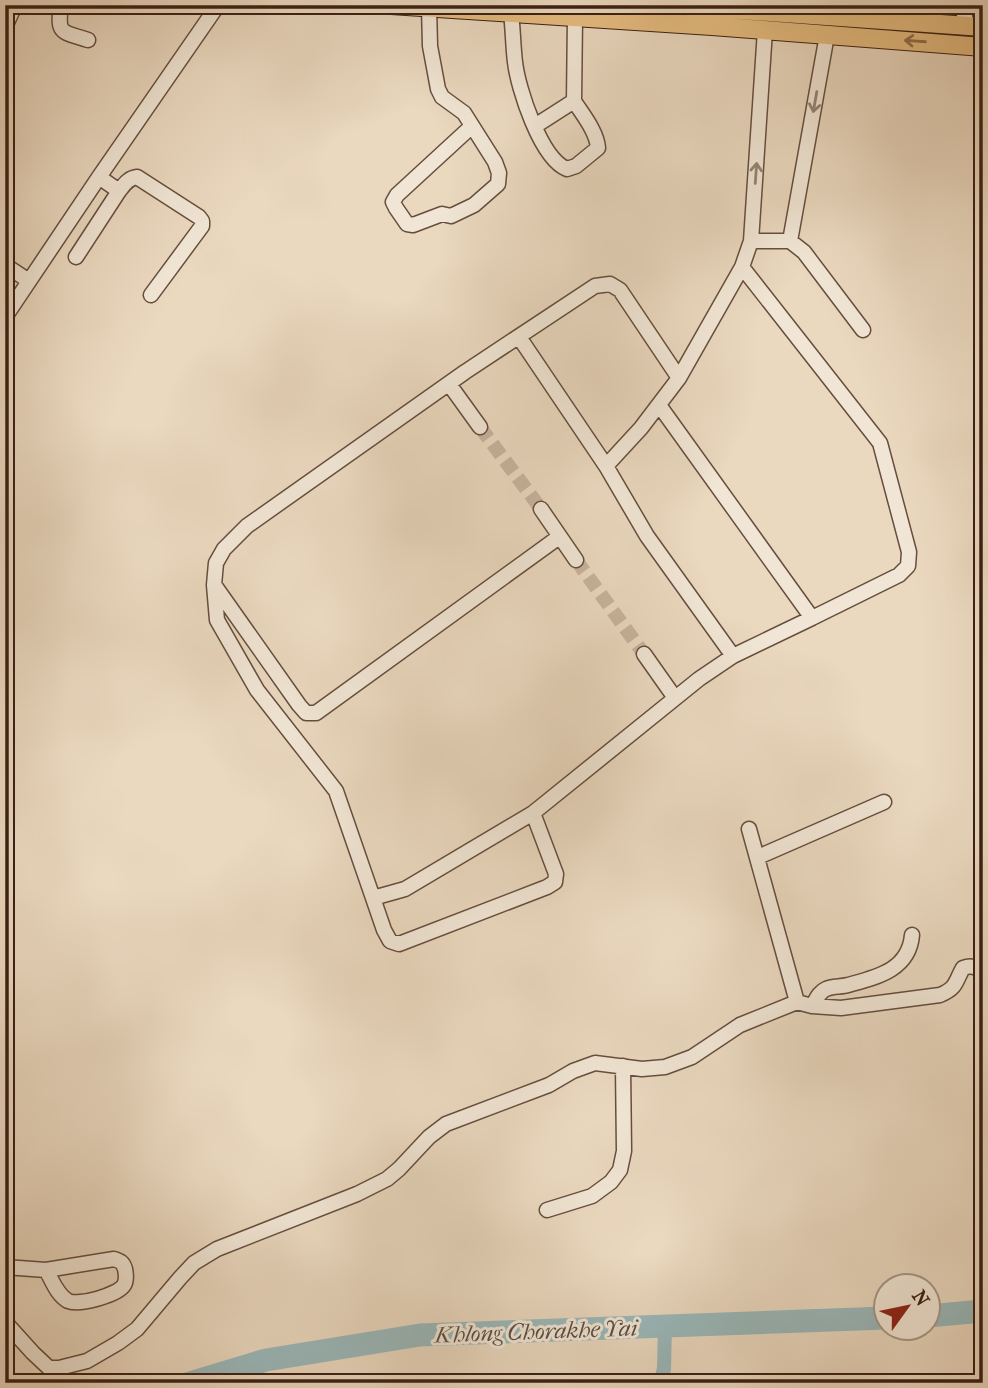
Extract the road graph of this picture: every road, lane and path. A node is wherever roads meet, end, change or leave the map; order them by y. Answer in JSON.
{"nodes":[{"id":1,"x":15,"y":5,"type":"edge"},
{"id":2,"x":61,"y":5,"type":"edge"},
{"id":3,"x":218,"y":5,"type":"edge"},
{"id":4,"x":391,"y":5,"type":"edge"},
{"id":5,"x":669,"y":5,"type":"edge"},
{"id":6,"x":961,"y":5,"type":"edge"},
{"id":7,"x":429,"y":8,"type":"junction"},
{"id":8,"x":511,"y":12,"type":"junction"},
{"id":9,"x":575,"y":17,"type":"junction"},
{"id":10,"x":6,"y":24,"type":"edge"},
{"id":11,"x":975,"y":27,"type":"edge"},
{"id":12,"x":765,"y":30,"type":"junction"},
{"id":13,"x":827,"y":35,"type":"junction"},
{"id":14,"x":88,"y":40,"type":"dead end"},
{"id":15,"x":983,"y":47,"type":"edge"},
{"id":16,"x":574,"y":101,"type":"junction"},
{"id":17,"x":472,"y":126,"type":"junction"},
{"id":18,"x":535,"y":126,"type":"junction"},
{"id":19,"x":99,"y":177,"type":"junction"},
{"id":20,"x":118,"y":191,"type":"junction"},
{"id":21,"x":751,"y":241,"type":"junction"},
{"id":22,"x":790,"y":241,"type":"junction"},
{"id":23,"x":76,"y":257,"type":"dead end"},
{"id":24,"x":5,"y":265,"type":"edge"},
{"id":25,"x":742,"y":267,"type":"junction"},
{"id":26,"x":29,"y":281,"type":"junction"},
{"id":27,"x":151,"y":295,"type":"dead end"},
{"id":28,"x":5,"y":317,"type":"edge"},
{"id":29,"x":863,"y":330,"type":"dead end"},
{"id":30,"x":519,"y":337,"type":"junction"},
{"id":31,"x":680,"y":378,"type":"junction"},
{"id":32,"x":449,"y":384,"type":"junction"},
{"id":33,"x":659,"y":405,"type":"junction"},
{"id":34,"x":480,"y":427,"type":"tunnel mouth"},
{"id":35,"x":606,"y":466,"type":"junction"},
{"id":36,"x":541,"y":509,"type":"tunnel mouth"},
{"id":37,"x":559,"y":537,"type":"junction"},
{"id":38,"x":576,"y":560,"type":"tunnel mouth"},
{"id":39,"x":214,"y":585,"type":"junction"},
{"id":40,"x":812,"y":618,"type":"junction"},
{"id":41,"x":644,"y":654,"type":"tunnel mouth"},
{"id":42,"x":733,"y":656,"type":"junction"},
{"id":43,"x":675,"y":698,"type":"junction"},
{"id":44,"x":884,"y":802,"type":"dead end"},
{"id":45,"x":533,"y":813,"type":"junction"},
{"id":46,"x":749,"y":830,"type":"dead end"},
{"id":47,"x":758,"y":858,"type":"junction"},
{"id":48,"x":373,"y":898,"type":"junction"},
{"id":49,"x":912,"y":935,"type":"dead end"},
{"id":50,"x":983,"y":971,"type":"edge"},
{"id":51,"x":797,"y":1002,"type":"junction"},
{"id":52,"x":812,"y":1006,"type":"junction"},
{"id":53,"x":623,"y":1066,"type":"junction"},
{"id":54,"x":547,"y":1209,"type":"dead end"},
{"id":55,"x":5,"y":1266,"type":"edge"},
{"id":56,"x":46,"y":1270,"type":"junction"},
{"id":57,"x":5,"y":1322,"type":"edge"}],
"edges":[{"from":1,"to":10,"type":"street"},
{"from":2,"to":14,"type":"street"},
{"from":3,"to":19,"type":"street"},
{"from":4,"to":7,"type":"main road"},
{"from":5,"to":11,"type":"main road"},
{"from":6,"to":11,"type":"street"},
{"from":7,"to":8,"type":"main road"},
{"from":7,"to":17,"type":"street"},
{"from":8,"to":9,"type":"main road"},
{"from":8,"to":18,"type":"street"},
{"from":9,"to":12,"type":"main road"},
{"from":9,"to":16,"type":"street"},
{"from":12,"to":13,"type":"main road"},
{"from":21,"to":12,"type":"street","one_way":true},
{"from":15,"to":13,"type":"main road","one_way":true},
{"from":13,"to":22,"type":"street","one_way":true},
{"from":16,"to":18,"type":"street"},
{"from":16,"to":18,"type":"street"},
{"from":17,"to":17,"type":"street"},
{"from":19,"to":20,"type":"street"},
{"from":19,"to":26,"type":"street"},
{"from":20,"to":23,"type":"street"},
{"from":20,"to":27,"type":"street"},
{"from":21,"to":22,"type":"street"},
{"from":21,"to":25,"type":"street"},
{"from":22,"to":29,"type":"street"},
{"from":24,"to":26,"type":"street"},
{"from":25,"to":31,"type":"street"},
{"from":25,"to":40,"type":"street"},
{"from":26,"to":28,"type":"street"},
{"from":30,"to":31,"type":"street"},
{"from":30,"to":32,"type":"street"},
{"from":30,"to":35,"type":"street"},
{"from":31,"to":33,"type":"street"},
{"from":32,"to":34,"type":"street"},
{"from":32,"to":39,"type":"street"},
{"from":33,"to":35,"type":"street"},
{"from":33,"to":40,"type":"street"},
{"from":35,"to":42,"type":"street"},
{"from":36,"to":37,"type":"street"},
{"from":37,"to":38,"type":"street"},
{"from":37,"to":39,"type":"street"},
{"from":39,"to":48,"type":"street"},
{"from":40,"to":42,"type":"street"},
{"from":41,"to":43,"type":"street"},
{"from":42,"to":43,"type":"street"},
{"from":43,"to":45,"type":"street"},
{"from":44,"to":47,"type":"street"},
{"from":45,"to":48,"type":"street"},
{"from":45,"to":48,"type":"street"},
{"from":46,"to":47,"type":"street"},
{"from":47,"to":51,"type":"street"},
{"from":49,"to":52,"type":"street"},
{"from":50,"to":52,"type":"street"},
{"from":51,"to":52,"type":"street"},
{"from":51,"to":53,"type":"street"},
{"from":53,"to":54,"type":"street"},
{"from":53,"to":57,"type":"street"},
{"from":55,"to":56,"type":"street"},
{"from":56,"to":56,"type":"street"}]}
